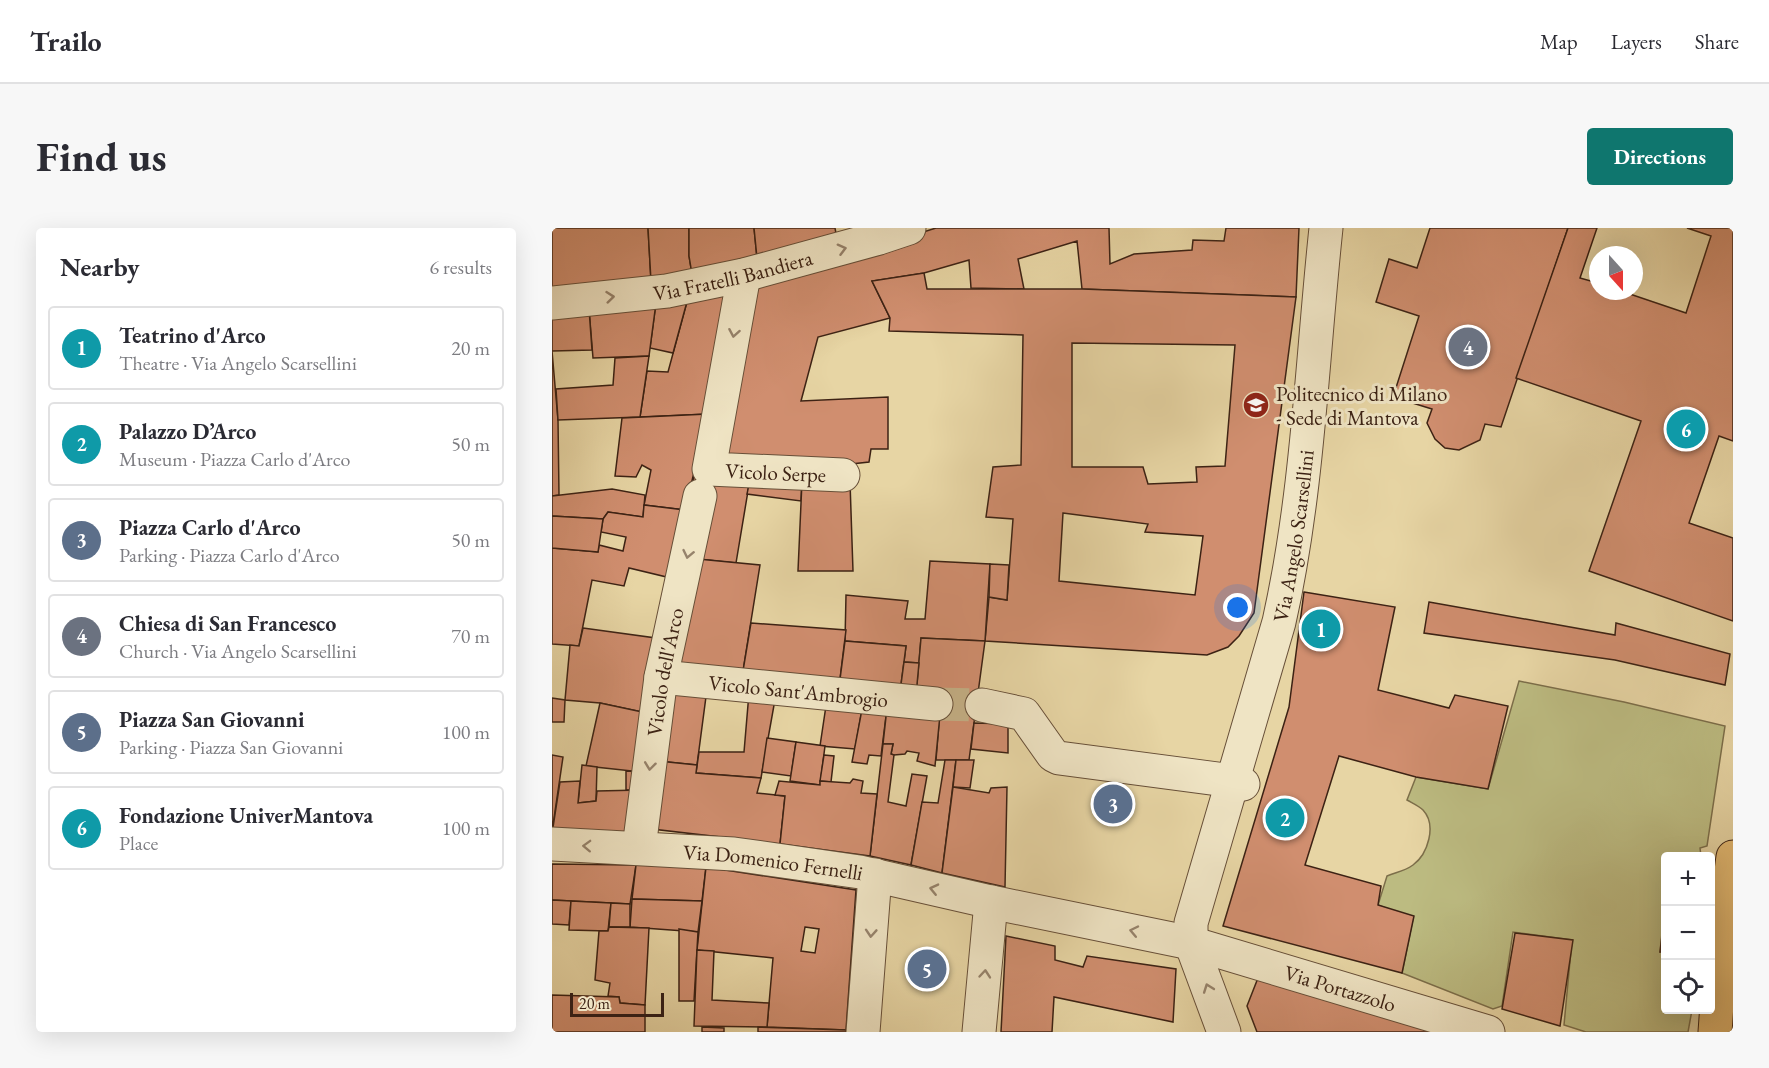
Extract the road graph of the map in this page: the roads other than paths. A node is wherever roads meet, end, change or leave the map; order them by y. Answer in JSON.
{"nodes":[{"id":1,"x":909,"y":228,"type":"edge"},
{"id":2,"x":1326,"y":228,"type":"edge"},
{"id":3,"x":1336,"y":228,"type":"edge"},
{"id":4,"x":744,"y":275,"type":"junction"},
{"id":5,"x":552,"y":303,"type":"edge"},
{"id":6,"x":843,"y":475,"type":"dead end"},
{"id":7,"x":704,"y":483,"type":"junction"},
{"id":8,"x":1273,"y":662,"type":"junction"},
{"id":9,"x":661,"y":677,"type":"junction"},
{"id":10,"x":936,"y":704,"type":"tunnel mouth"},
{"id":11,"x":982,"y":705,"type":"tunnel mouth"},
{"id":12,"x":1238,"y":783,"type":"junction"},
{"id":13,"x":552,"y":844,"type":"edge"},
{"id":14,"x":639,"y":848,"type":"junction"},
{"id":15,"x":1733,"y":857,"type":"edge"},
{"id":16,"x":875,"y":875,"type":"junction"},
{"id":17,"x":991,"y":902,"type":"junction"},
{"id":18,"x":1191,"y":943,"type":"junction"},
{"id":19,"x":863,"y":1032,"type":"edge"},
{"id":20,"x":980,"y":1032,"type":"edge"},
{"id":21,"x":1224,"y":1032,"type":"edge"},
{"id":22,"x":1488,"y":1032,"type":"edge"},
{"id":23,"x":1715,"y":1032,"type":"edge"}],
"edges":[{"from":4,"to":1,"type":"street","name":"Via Fratelli Bandiera","one_way":true},
{"from":2,"to":8,"type":"street","name":"Via Angelo Scarsellini"},
{"from":3,"to":8,"type":"street","name":"Via Angelo Scarsellini"},
{"from":5,"to":4,"type":"street","name":"Via Fratelli Bandiera","one_way":true},
{"from":4,"to":7,"type":"street","name":"Vicolo dell'Arco","one_way":true},
{"from":6,"to":7,"type":"street","name":"Vicolo Serpe"},
{"from":7,"to":9,"type":"street","name":"Vicolo dell'Arco","one_way":true},
{"from":8,"to":12,"type":"street"},
{"from":9,"to":10,"type":"street","name":"Vicolo Sant'Ambrogio"},
{"from":9,"to":14,"type":"street","name":"Vicolo dell'Arco","one_way":true},
{"from":11,"to":12,"type":"street"},
{"from":12,"to":18,"type":"street"},
{"from":14,"to":13,"type":"street","name":"Via Domenico Fernelli","one_way":true},
{"from":14,"to":16,"type":"street","name":"Via Domenico Fernelli"},
{"from":15,"to":23,"type":"main road"},
{"from":17,"to":16,"type":"street","name":"Via Domenico Fernelli","one_way":true},
{"from":16,"to":19,"type":"street","one_way":true},
{"from":18,"to":17,"type":"street","name":"Via Domenico Fernelli","one_way":true},
{"from":20,"to":17,"type":"street","one_way":true},
{"from":21,"to":18,"type":"street","one_way":true},
{"from":18,"to":22,"type":"street","name":"Via Portazzolo"}]}
